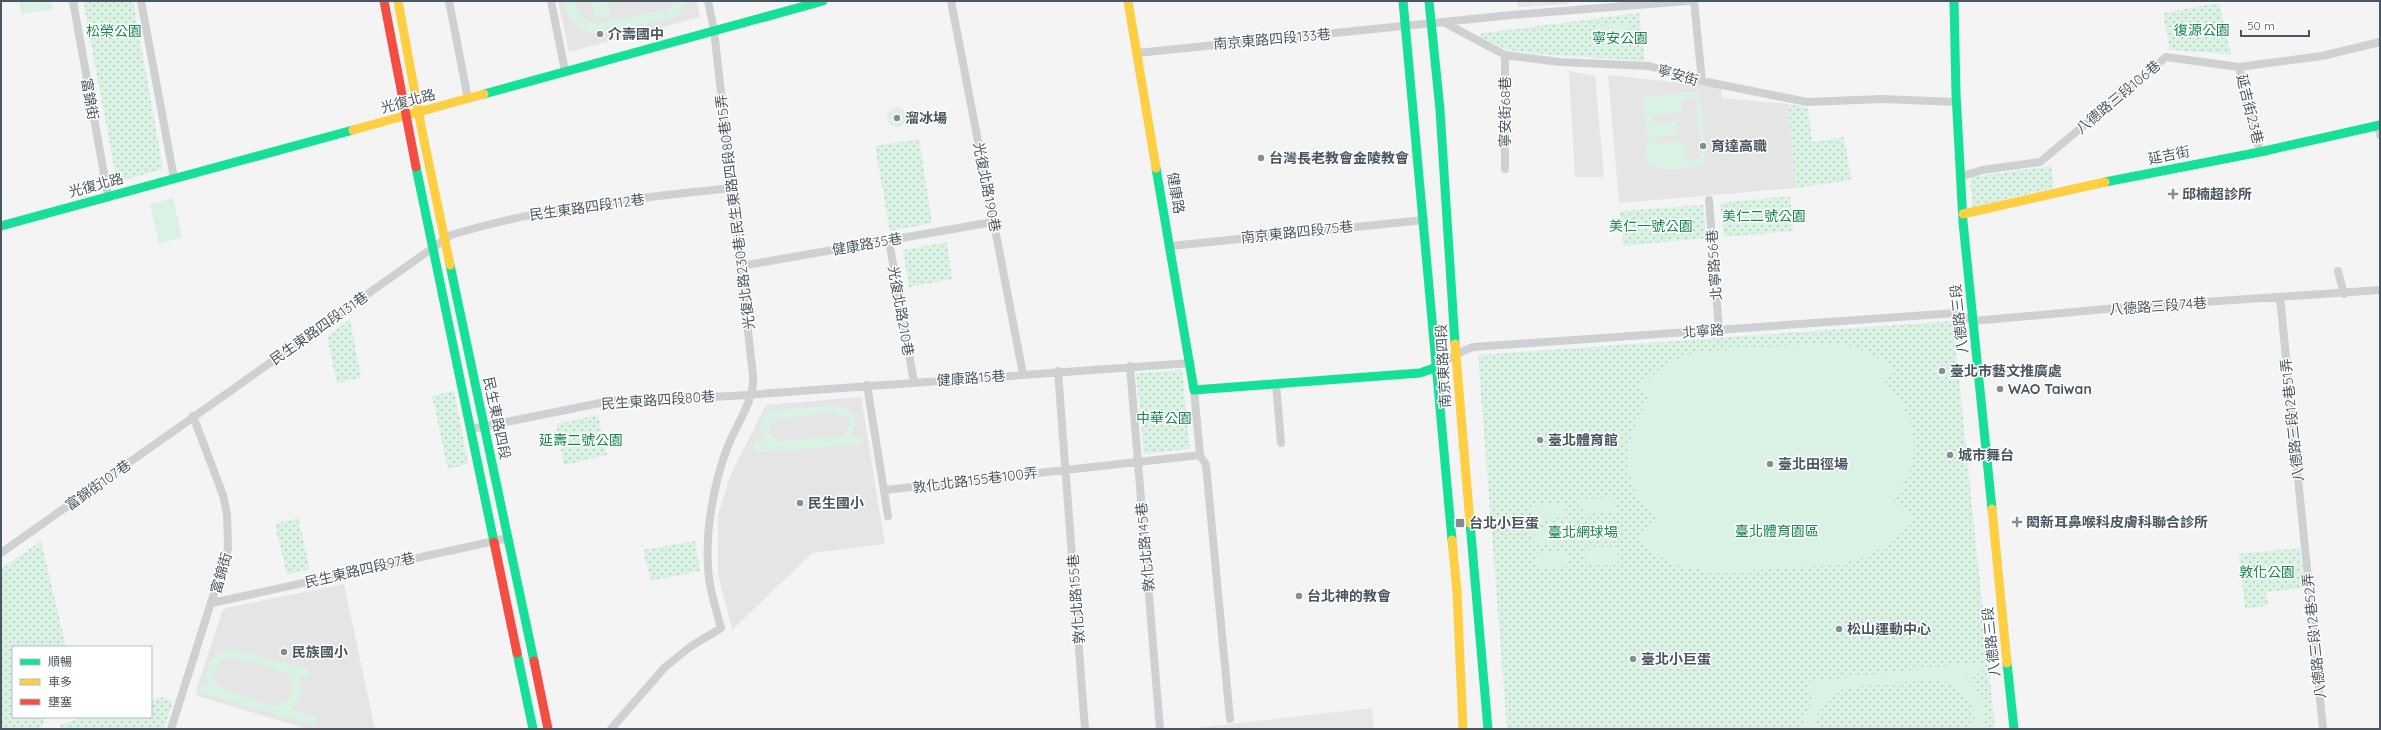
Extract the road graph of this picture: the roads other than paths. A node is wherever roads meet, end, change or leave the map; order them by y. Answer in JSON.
{"nodes":[{"id":1,"x":73,"y":1,"type":"edge"},
{"id":2,"x":141,"y":1,"type":"edge"},
{"id":3,"x":384,"y":1,"type":"edge"},
{"id":4,"x":398,"y":1,"type":"edge"},
{"id":5,"x":449,"y":1,"type":"edge"},
{"id":6,"x":551,"y":1,"type":"edge"},
{"id":7,"x":708,"y":1,"type":"edge"},
{"id":8,"x":823,"y":1,"type":"edge"},
{"id":9,"x":951,"y":1,"type":"edge"},
{"id":10,"x":1128,"y":1,"type":"edge"},
{"id":11,"x":1403,"y":1,"type":"edge"},
{"id":12,"x":1429,"y":1,"type":"edge"},
{"id":13,"x":1688,"y":1,"type":"edge"},
{"id":14,"x":1694,"y":1,"type":"edge"},
{"id":15,"x":1954,"y":1,"type":"edge"},
{"id":16,"x":1444,"y":23,"type":"junction"},
{"id":17,"x":1430,"y":24,"type":"junction"},
{"id":18,"x":1407,"y":26,"type":"junction"},
{"id":19,"x":714,"y":30,"type":"junction"},
{"id":20,"x":2380,"y":42,"type":"edge"},
{"id":21,"x":1138,"y":53,"type":"junction"},
{"id":22,"x":1505,"y":55,"type":"junction"},
{"id":23,"x":2239,"y":66,"type":"junction"},
{"id":24,"x":564,"y":72,"type":"junction"},
{"id":25,"x":1702,"y":82,"type":"junction"},
{"id":26,"x":468,"y":99,"type":"junction"},
{"id":27,"x":1956,"y":102,"type":"junction"},
{"id":28,"x":419,"y":112,"type":"junction"},
{"id":29,"x":406,"y":116,"type":"junction"},
{"id":30,"x":2379,"y":125,"type":"edge"},
{"id":31,"x":2380,"y":135,"type":"edge"},
{"id":32,"x":2260,"y":152,"type":"junction"},
{"id":33,"x":1505,"y":169,"type":"dead end"},
{"id":34,"x":1960,"y":177,"type":"junction"},
{"id":35,"x":174,"y":178,"type":"junction"},
{"id":36,"x":733,"y":188,"type":"junction"},
{"id":37,"x":108,"y":196,"type":"junction"},
{"id":38,"x":1709,"y":200,"type":"dead end"},
{"id":39,"x":1963,"y":214,"type":"junction"},
{"id":40,"x":1424,"y":220,"type":"junction"},
{"id":41,"x":993,"y":222,"type":"junction"},
{"id":42,"x":1,"y":226,"type":"edge"},
{"id":43,"x":445,"y":239,"type":"junction"},
{"id":44,"x":889,"y":241,"type":"junction"},
{"id":45,"x":1171,"y":246,"type":"junction"},
{"id":46,"x":432,"y":248,"type":"junction"},
{"id":47,"x":742,"y":266,"type":"junction"},
{"id":48,"x":2338,"y":272,"type":"dead end"},
{"id":49,"x":2380,"y":290,"type":"edge"},
{"id":50,"x":2344,"y":294,"type":"junction"},
{"id":51,"x":2280,"y":297,"type":"junction"},
{"id":52,"x":1973,"y":321,"type":"junction"},
{"id":53,"x":1719,"y":330,"type":"junction"},
{"id":54,"x":1456,"y":354,"type":"junction"},
{"id":55,"x":1191,"y":363,"type":"junction"},
{"id":56,"x":1130,"y":366,"type":"junction"},
{"id":57,"x":1437,"y":367,"type":"junction"},
{"id":58,"x":1058,"y":371,"type":"junction"},
{"id":59,"x":1023,"y":374,"type":"junction"},
{"id":60,"x":914,"y":382,"type":"junction"},
{"id":61,"x":1276,"y":384,"type":"junction"},
{"id":62,"x":867,"y":386,"type":"junction"},
{"id":63,"x":1194,"y":390,"type":"junction"},
{"id":64,"x":752,"y":394,"type":"junction"},
{"id":65,"x":193,"y":416,"type":"junction"},
{"id":66,"x":484,"y":426,"type":"junction"},
{"id":67,"x":471,"y":429,"type":"junction"},
{"id":68,"x":1281,"y":443,"type":"dead end"},
{"id":69,"x":1200,"y":455,"type":"junction"},
{"id":70,"x":1137,"y":462,"type":"junction"},
{"id":71,"x":1066,"y":469,"type":"junction"},
{"id":72,"x":885,"y":490,"type":"junction"},
{"id":73,"x":888,"y":516,"type":"dead end"},
{"id":74,"x":508,"y":538,"type":"junction"},
{"id":75,"x":494,"y":541,"type":"junction"},
{"id":76,"x":2304,"y":542,"type":"joint"},
{"id":77,"x":1,"y":553,"type":"edge"},
{"id":78,"x":212,"y":603,"type":"junction"},
{"id":79,"x":1230,"y":719,"type":"dead end"},
{"id":80,"x":171,"y":729,"type":"edge"},
{"id":81,"x":533,"y":729,"type":"edge"},
{"id":82,"x":548,"y":729,"type":"edge"},
{"id":83,"x":612,"y":729,"type":"edge"},
{"id":84,"x":1085,"y":729,"type":"edge"},
{"id":85,"x":1160,"y":729,"type":"edge"},
{"id":86,"x":1463,"y":729,"type":"edge"},
{"id":87,"x":1488,"y":729,"type":"edge"},
{"id":88,"x":2014,"y":729,"type":"edge"},
{"id":89,"x":2323,"y":729,"type":"edge"}],
"edges":[{"from":1,"to":37,"type":"street","name":"富錦街"},
{"from":2,"to":35,"type":"street"},
{"from":3,"to":29,"type":"street","name":"民生東路四段"},
{"from":4,"to":28,"type":"street","name":"民生東路四段"},
{"from":5,"to":26,"type":"street"},
{"from":6,"to":24,"type":"street"},
{"from":7,"to":19,"type":"street","name":"光復北路230巷;民生東路四段80巷15弄"},
{"from":8,"to":19,"type":"street","name":"光復北路"},
{"from":9,"to":41,"type":"street","name":"光復北路190巷"},
{"from":10,"to":21,"type":"street","name":"健康路"},
{"from":11,"to":18,"type":"street","name":"南京東路四段"},
{"from":12,"to":17,"type":"street","name":"南京東路四段"},
{"from":13,"to":16,"type":"street"},
{"from":14,"to":25,"type":"street"},
{"from":15,"to":27,"type":"street","name":"八德路三段"},
{"from":16,"to":17,"type":"street"},
{"from":16,"to":22,"type":"street","name":"寧安街"},
{"from":17,"to":18,"type":"street"},
{"from":17,"to":54,"type":"street","name":"南京東路四段"},
{"from":18,"to":21,"type":"street","name":"南京東路四段133巷"},
{"from":18,"to":40,"type":"street","name":"南京東路四段"},
{"from":19,"to":24,"type":"street","name":"光復北路"},
{"from":19,"to":36,"type":"street","name":"光復北路230巷;民生東路四段80巷15弄"},
{"from":20,"to":23,"type":"street","name":"八德路三段106巷"},
{"from":21,"to":45,"type":"street","name":"健康路"},
{"from":22,"to":25,"type":"street","name":"寧安街"},
{"from":22,"to":33,"type":"street","name":"寧安街68巷"},
{"from":23,"to":32,"type":"street","name":"延吉街23巷"},
{"from":23,"to":34,"type":"street","name":"八德路三段106巷"},
{"from":24,"to":26,"type":"street","name":"光復北路"},
{"from":25,"to":27,"type":"street","name":"寧安街"},
{"from":26,"to":28,"type":"street","name":"光復北路"},
{"from":27,"to":34,"type":"street","name":"八德路三段"},
{"from":28,"to":29,"type":"street","name":"光復北路"},
{"from":28,"to":43,"type":"street","name":"民生東路四段"},
{"from":29,"to":35,"type":"street","name":"光復北路"},
{"from":29,"to":46,"type":"street","name":"民生東路四段"},
{"from":30,"to":31,"type":"street"},
{"from":30,"to":32,"type":"street","name":"延吉街"},
{"from":32,"to":39,"type":"street","name":"延吉街"},
{"from":34,"to":39,"type":"street","name":"八德路三段"},
{"from":35,"to":37,"type":"street","name":"光復北路"},
{"from":36,"to":43,"type":"street","name":"民生東路四段112巷"},
{"from":36,"to":47,"type":"street","name":"光復北路230巷;民生東路四段80巷15弄"},
{"from":37,"to":42,"type":"street","name":"光復北路"},
{"from":38,"to":53,"type":"street","name":"北寧路56巷"},
{"from":39,"to":52,"type":"street","name":"八德路三段"},
{"from":40,"to":45,"type":"street","name":"南京東路四段75巷"},
{"from":40,"to":57,"type":"street","name":"南京東路四段"},
{"from":41,"to":44,"type":"street","name":"健康路35巷"},
{"from":41,"to":59,"type":"street","name":"光復北路190巷"},
{"from":43,"to":46,"type":"street","name":"民生東路四段131巷"},
{"from":43,"to":66,"type":"street","name":"民生東路四段"},
{"from":44,"to":47,"type":"street","name":"健康路35巷"},
{"from":44,"to":60,"type":"street","name":"光復北路210巷"},
{"from":45,"to":55,"type":"street","name":"健康路"},
{"from":46,"to":65,"type":"street","name":"民生東路四段131巷"},
{"from":46,"to":67,"type":"street","name":"民生東路四段"},
{"from":47,"to":64,"type":"street","name":"光復北路230巷;民生東路四段80巷15弄"},
{"from":48,"to":50,"type":"street"},
{"from":49,"to":50,"type":"street","name":"八德路三段74巷"},
{"from":50,"to":51,"type":"street","name":"八德路三段74巷"},
{"from":51,"to":52,"type":"street","name":"八德路三段74巷"},
{"from":51,"to":76,"type":"street","name":"八德路三段12巷51弄"},
{"from":52,"to":53,"type":"street","name":"北寧路"},
{"from":52,"to":88,"type":"street","name":"八德路三段"},
{"from":53,"to":54,"type":"street","name":"北寧路"},
{"from":54,"to":57,"type":"street","name":"北寧路"},
{"from":54,"to":87,"type":"street","name":"南京東路四段"},
{"from":55,"to":56,"type":"street","name":"健康路15巷"},
{"from":55,"to":63,"type":"street","name":"健康路"},
{"from":56,"to":58,"type":"street","name":"健康路15巷"},
{"from":56,"to":70,"type":"street","name":"敦化北路145巷"},
{"from":57,"to":61,"type":"street"},
{"from":57,"to":86,"type":"street","name":"南京東路四段"},
{"from":58,"to":59,"type":"street","name":"健康路15巷"},
{"from":58,"to":71,"type":"street","name":"敦化北路155巷"},
{"from":59,"to":60,"type":"street","name":"健康路15巷"},
{"from":60,"to":62,"type":"street","name":"健康路15巷"},
{"from":61,"to":63,"type":"street"},
{"from":61,"to":68,"type":"street"},
{"from":62,"to":64,"type":"street","name":"健康路15巷"},
{"from":62,"to":72,"type":"street"},
{"from":63,"to":69,"type":"street","name":"健康路"},
{"from":64,"to":66,"type":"street","name":"民生東路四段80巷"},
{"from":64,"to":83,"type":"street"},
{"from":65,"to":77,"type":"street","name":"富錦街107巷"},
{"from":65,"to":78,"type":"street","name":"富錦街"},
{"from":66,"to":67,"type":"street","name":"民生東路四段80巷"},
{"from":66,"to":74,"type":"street","name":"民生東路四段"},
{"from":67,"to":75,"type":"street","name":"民生東路四段"},
{"from":69,"to":70,"type":"street"},
{"from":69,"to":79,"type":"street","name":"健康路"},
{"from":70,"to":71,"type":"street"},
{"from":70,"to":85,"type":"street","name":"敦化北路145巷"},
{"from":71,"to":72,"type":"street","name":"敦化北路155巷100弄"},
{"from":71,"to":84,"type":"street","name":"敦化北路155巷"},
{"from":72,"to":73,"type":"street"},
{"from":74,"to":75,"type":"street","name":"民生東路四段97巷"},
{"from":74,"to":82,"type":"street","name":"民生東路四段"},
{"from":75,"to":78,"type":"street","name":"民生東路四段97巷"},
{"from":75,"to":81,"type":"street","name":"民生東路四段"},
{"from":76,"to":89,"type":"street","name":"八德路三段12巷52弄"},
{"from":78,"to":80,"type":"street","name":"富錦街"}]}
